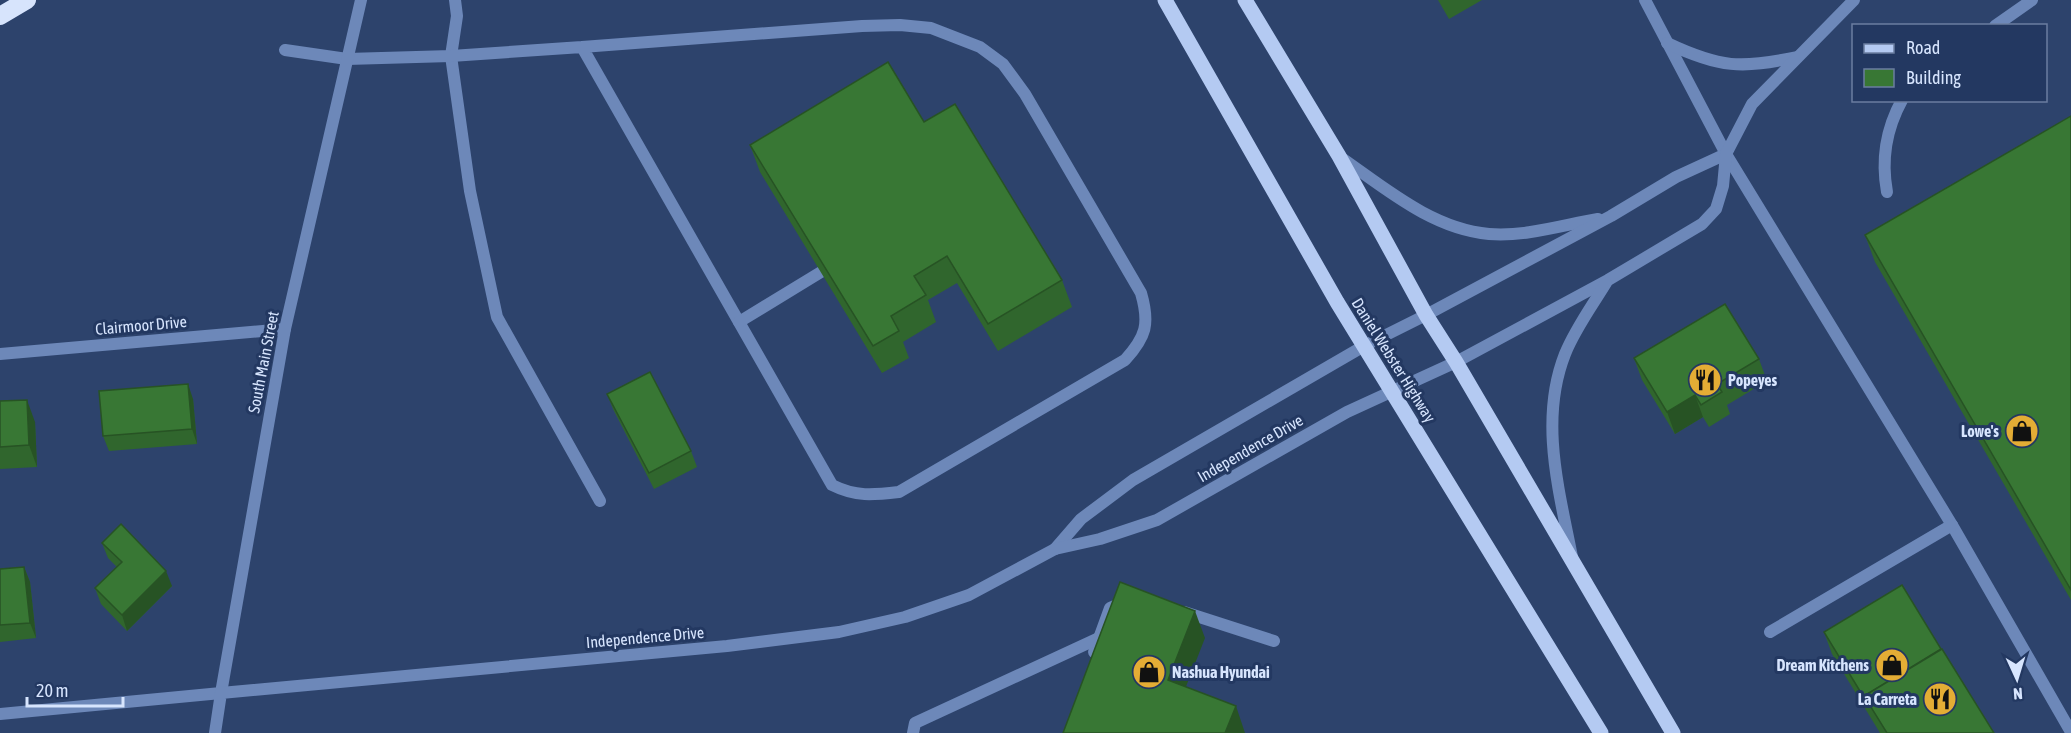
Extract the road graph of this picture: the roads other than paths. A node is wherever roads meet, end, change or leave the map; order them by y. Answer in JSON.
{"nodes":[{"id":1,"x":27,"y":0,"type":"edge"},
{"id":2,"x":361,"y":0,"type":"edge"},
{"id":3,"x":455,"y":0,"type":"edge"},
{"id":4,"x":1165,"y":0,"type":"edge"},
{"id":5,"x":1245,"y":0,"type":"edge"},
{"id":6,"x":1645,"y":0,"type":"edge"},
{"id":7,"x":1854,"y":0,"type":"edge"},
{"id":8,"x":2032,"y":0,"type":"edge"},
{"id":9,"x":0,"y":16,"type":"edge"},
{"id":10,"x":1998,"y":24,"type":"edge"},
{"id":11,"x":1667,"y":43,"type":"junction"},
{"id":12,"x":582,"y":47,"type":"junction"},
{"id":13,"x":285,"y":50,"type":"dead end"},
{"id":14,"x":451,"y":56,"type":"junction"},
{"id":15,"x":1797,"y":57,"type":"junction"},
{"id":16,"x":347,"y":59,"type":"junction"},
{"id":17,"x":1901,"y":102,"type":"edge"},
{"id":18,"x":1726,"y":154,"type":"junction"},
{"id":19,"x":1339,"y":156,"type":"junction"},
{"id":20,"x":1887,"y":192,"type":"dead end"},
{"id":21,"x":1611,"y":216,"type":"junction"},
{"id":22,"x":821,"y":272,"type":"edge"},
{"id":23,"x":1608,"y":280,"type":"junction"},
{"id":24,"x":1426,"y":315,"type":"junction"},
{"id":25,"x":739,"y":322,"type":"junction"},
{"id":26,"x":285,"y":329,"type":"junction"},
{"id":27,"x":1364,"y":345,"type":"junction"},
{"id":28,"x":0,"y":354,"type":"edge"},
{"id":29,"x":1456,"y":362,"type":"junction"},
{"id":30,"x":1393,"y":392,"type":"junction"},
{"id":31,"x":600,"y":501,"type":"dead end"},
{"id":32,"x":1952,"y":525,"type":"junction"},
{"id":33,"x":1055,"y":549,"type":"junction"},
{"id":34,"x":1574,"y":567,"type":"junction"},
{"id":35,"x":1138,"y":602,"type":"edge"},
{"id":36,"x":1172,"y":608,"type":"edge"},
{"id":37,"x":1770,"y":632,"type":"dead end"},
{"id":38,"x":1099,"y":638,"type":"junction"},
{"id":39,"x":1274,"y":641,"type":"dead end"},
{"id":40,"x":1092,"y":659,"type":"edge"},
{"id":41,"x":221,"y":693,"type":"junction"},
{"id":42,"x":0,"y":714,"type":"edge"},
{"id":43,"x":2071,"y":732,"type":"edge"},
{"id":44,"x":214,"y":733,"type":"edge"},
{"id":45,"x":913,"y":733,"type":"edge"},
{"id":46,"x":1601,"y":733,"type":"edge"},
{"id":47,"x":1673,"y":733,"type":"edge"}],
"edges":[{"from":1,"to":9,"type":"highway"},
{"from":2,"to":16,"type":"street","name":"South Main Street"},
{"from":3,"to":14,"type":"street"},
{"from":4,"to":27,"type":"main road","name":"Daniel Webster Highway"},
{"from":5,"to":19,"type":"main road"},
{"from":6,"to":11,"type":"street"},
{"from":7,"to":15,"type":"street"},
{"from":8,"to":10,"type":"street"},
{"from":11,"to":15,"type":"street"},
{"from":11,"to":18,"type":"street"},
{"from":12,"to":14,"type":"street"},
{"from":12,"to":25,"type":"street"},
{"from":12,"to":25,"type":"street"},
{"from":13,"to":16,"type":"street"},
{"from":14,"to":16,"type":"street"},
{"from":14,"to":31,"type":"street"},
{"from":15,"to":18,"type":"street"},
{"from":16,"to":26,"type":"street","name":"South Main Street"},
{"from":17,"to":20,"type":"street"},
{"from":18,"to":21,"type":"street","name":"Independence Drive"},
{"from":18,"to":23,"type":"street","name":"Independence Drive"},
{"from":18,"to":32,"type":"street"},
{"from":19,"to":21,"type":"street"},
{"from":19,"to":24,"type":"main road"},
{"from":21,"to":24,"type":"street","name":"Independence Drive"},
{"from":22,"to":25,"type":"street"},
{"from":23,"to":29,"type":"street","name":"Independence Drive"},
{"from":23,"to":34,"type":"street"},
{"from":24,"to":27,"type":"street","name":"Independence Drive"},
{"from":24,"to":29,"type":"main road"},
{"from":26,"to":28,"type":"street","name":"Clairmoor Drive"},
{"from":26,"to":41,"type":"street","name":"South Main Street"},
{"from":27,"to":30,"type":"main road","name":"Daniel Webster Highway"},
{"from":27,"to":33,"type":"street","name":"Independence Drive"},
{"from":29,"to":30,"type":"street","name":"Independence Drive"},
{"from":29,"to":34,"type":"main road"},
{"from":30,"to":33,"type":"street","name":"Independence Drive"},
{"from":30,"to":46,"type":"main road","name":"Daniel Webster Highway"},
{"from":32,"to":37,"type":"street"},
{"from":32,"to":43,"type":"street"},
{"from":33,"to":41,"type":"street","name":"Independence Drive"},
{"from":34,"to":47,"type":"main road"},
{"from":35,"to":38,"type":"street"},
{"from":36,"to":39,"type":"street"},
{"from":38,"to":40,"type":"street"},
{"from":38,"to":45,"type":"street"},
{"from":41,"to":42,"type":"street","name":"Independence Drive"},
{"from":41,"to":44,"type":"street","name":"South Main Street"}]}
